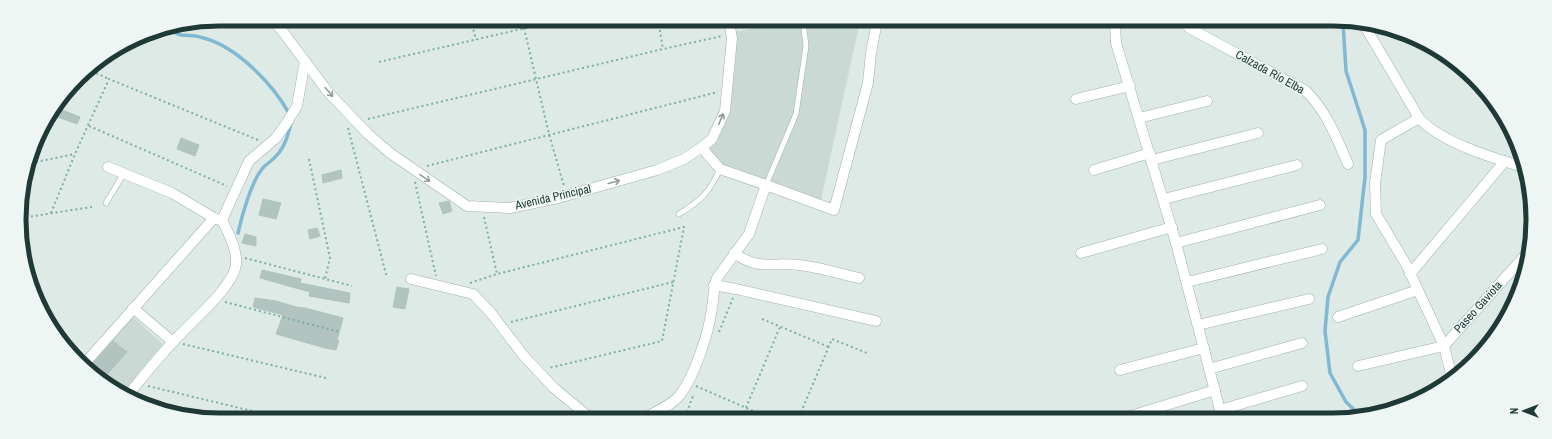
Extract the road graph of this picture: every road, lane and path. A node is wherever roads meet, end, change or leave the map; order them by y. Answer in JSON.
{"nodes":[{"id":1,"x":278,"y":26,"type":"edge"},
{"id":2,"x":472,"y":26,"type":"edge"},
{"id":3,"x":533,"y":26,"type":"edge"},
{"id":4,"x":659,"y":26,"type":"edge"},
{"id":5,"x":730,"y":26,"type":"edge"},
{"id":6,"x":804,"y":26,"type":"edge"},
{"id":7,"x":876,"y":26,"type":"edge"},
{"id":8,"x":1114,"y":26,"type":"edge"},
{"id":9,"x":1187,"y":26,"type":"edge"},
{"id":10,"x":524,"y":28,"type":"junction"},
{"id":11,"x":1367,"y":29,"type":"edge"},
{"id":12,"x":731,"y":34,"type":"junction"},
{"id":13,"x":476,"y":40,"type":"junction"},
{"id":14,"x":663,"y":49,"type":"junction"},
{"id":15,"x":305,"y":61,"type":"junction"},
{"id":16,"x":379,"y":62,"type":"dead end"},
{"id":17,"x":94,"y":72,"type":"edge"},
{"id":18,"x":109,"y":79,"type":"junction"},
{"id":19,"x":536,"y":79,"type":"junction"},
{"id":20,"x":1130,"y":86,"type":"junction"},
{"id":21,"x":727,"y":90,"type":"junction"},
{"id":22,"x":1076,"y":99,"type":"dead end"},
{"id":23,"x":1207,"y":101,"type":"dead end"},
{"id":24,"x":1139,"y":118,"type":"junction"},
{"id":25,"x":1419,"y":118,"type":"junction"},
{"id":26,"x":346,"y":121,"type":"dead end"},
{"id":27,"x":357,"y":122,"type":"junction"},
{"id":28,"x":89,"y":126,"type":"junction"},
{"id":29,"x":1258,"y":133,"type":"dead end"},
{"id":30,"x":549,"y":134,"type":"junction"},
{"id":31,"x":269,"y":144,"type":"junction"},
{"id":32,"x":702,"y":147,"type":"junction"},
{"id":33,"x":75,"y":154,"type":"junction"},
{"id":34,"x":1151,"y":156,"type":"junction"},
{"id":35,"x":309,"y":159,"type":"dead end"},
{"id":36,"x":1505,"y":161,"type":"junction"},
{"id":37,"x":35,"y":162,"type":"edge"},
{"id":38,"x":1348,"y":164,"type":"dead end"},
{"id":39,"x":1518,"y":165,"type":"edge"},
{"id":40,"x":1297,"y":166,"type":"dead end"},
{"id":41,"x":108,"y":167,"type":"dead end"},
{"id":42,"x":412,"y":169,"type":"junction"},
{"id":43,"x":720,"y":169,"type":"junction"},
{"id":44,"x":1094,"y":170,"type":"dead end"},
{"id":45,"x":124,"y":174,"type":"junction"},
{"id":46,"x":766,"y":185,"type":"junction"},
{"id":47,"x":237,"y":190,"type":"junction"},
{"id":48,"x":566,"y":196,"type":"junction"},
{"id":49,"x":1164,"y":199,"type":"junction"},
{"id":50,"x":106,"y":203,"type":"dead end"},
{"id":51,"x":1320,"y":205,"type":"dead end"},
{"id":52,"x":482,"y":206,"type":"junction"},
{"id":53,"x":92,"y":207,"type":"dead end"},
{"id":54,"x":51,"y":213,"type":"junction"},
{"id":55,"x":679,"y":214,"type":"dead end"},
{"id":56,"x":26,"y":217,"type":"edge"},
{"id":57,"x":218,"y":219,"type":"junction"},
{"id":58,"x":1172,"y":227,"type":"junction"},
{"id":59,"x":1176,"y":243,"type":"junction"},
{"id":60,"x":1322,"y":249,"type":"dead end"},
{"id":61,"x":734,"y":253,"type":"junction"},
{"id":62,"x":1081,"y":253,"type":"dead end"},
{"id":63,"x":236,"y":255,"type":"junction"},
{"id":64,"x":1521,"y":259,"type":"edge"},
{"id":65,"x":497,"y":274,"type":"junction"},
{"id":66,"x":1410,"y":274,"type":"junction"},
{"id":67,"x":387,"y":278,"type":"dead end"},
{"id":68,"x":859,"y":278,"type":"dead end"},
{"id":69,"x":325,"y":279,"type":"junction"},
{"id":70,"x":411,"y":279,"type":"dead end"},
{"id":71,"x":673,"y":282,"type":"junction"},
{"id":72,"x":1187,"y":282,"type":"junction"},
{"id":73,"x":352,"y":286,"type":"dead end"},
{"id":74,"x":439,"y":286,"type":"junction"},
{"id":75,"x":714,"y":286,"type":"junction"},
{"id":76,"x":450,"y":289,"type":"junction"},
{"id":77,"x":1418,"y":290,"type":"junction"},
{"id":78,"x":214,"y":299,"type":"junction"},
{"id":79,"x":1309,"y":299,"type":"dead end"},
{"id":80,"x":133,"y":308,"type":"junction"},
{"id":81,"x":1338,"y":317,"type":"dead end"},
{"id":82,"x":762,"y":319,"type":"dead end"},
{"id":83,"x":876,"y":321,"type":"dead end"},
{"id":84,"x":500,"y":324,"type":"junction"},
{"id":85,"x":780,"y":326,"type":"junction"},
{"id":86,"x":1198,"y":326,"type":"junction"},
{"id":87,"x":340,"y":332,"type":"dead end"},
{"id":88,"x":172,"y":342,"type":"junction"},
{"id":89,"x":1302,"y":343,"type":"dead end"},
{"id":90,"x":1444,"y":346,"type":"junction"},
{"id":91,"x":829,"y":347,"type":"junction"},
{"id":92,"x":1204,"y":348,"type":"junction"},
{"id":93,"x":867,"y":353,"type":"dead end"},
{"id":94,"x":87,"y":360,"type":"edge"},
{"id":95,"x":1358,"y":366,"type":"dead end"},
{"id":96,"x":1209,"y":369,"type":"junction"},
{"id":97,"x":538,"y":370,"type":"junction"},
{"id":98,"x":1120,"y":370,"type":"dead end"},
{"id":99,"x":1451,"y":372,"type":"edge"},
{"id":100,"x":326,"y":378,"type":"dead end"},
{"id":101,"x":688,"y":382,"type":"junction"},
{"id":102,"x":137,"y":384,"type":"junction"},
{"id":103,"x":1302,"y":386,"type":"dead end"},
{"id":104,"x":1215,"y":390,"type":"junction"},
{"id":105,"x":131,"y":391,"type":"edge"},
{"id":106,"x":746,"y":408,"type":"junction"},
{"id":107,"x":260,"y":413,"type":"edge"},
{"id":108,"x":584,"y":413,"type":"edge"},
{"id":109,"x":653,"y":413,"type":"edge"},
{"id":110,"x":744,"y":413,"type":"edge"},
{"id":111,"x":757,"y":413,"type":"edge"},
{"id":112,"x":801,"y":413,"type":"edge"},
{"id":113,"x":1140,"y":413,"type":"edge"},
{"id":114,"x":1221,"y":413,"type":"edge"},
{"id":115,"x":1224,"y":413,"type":"edge"}],
"edges":[{"from":1,"to":15,"type":"street","name":"Avenida Principal"},
{"from":2,"to":13,"type":"path"},
{"from":3,"to":10,"type":"path"},
{"from":4,"to":14,"type":"path"},
{"from":5,"to":12,"type":"street","name":"Avenida Principal"},
{"from":6,"to":46,"type":"lane"},
{"from":7,"to":46,"type":"street"},
{"from":8,"to":20,"type":"street"},
{"from":9,"to":38,"type":"street","name":"Calzada Río Elba"},
{"from":10,"to":13,"type":"path"},
{"from":10,"to":19,"type":"path"},
{"from":11,"to":25,"type":"street"},
{"from":12,"to":14,"type":"path"},
{"from":12,"to":21,"type":"street","name":"Avenida Principal"},
{"from":13,"to":16,"type":"path"},
{"from":14,"to":19,"type":"path"},
{"from":15,"to":27,"type":"street","name":"Avenida Principal","one_way":true},
{"from":15,"to":31,"type":"street"},
{"from":17,"to":18,"type":"path"},
{"from":18,"to":28,"type":"path"},
{"from":18,"to":31,"type":"path"},
{"from":19,"to":27,"type":"path"},
{"from":19,"to":30,"type":"path"},
{"from":20,"to":22,"type":"street"},
{"from":20,"to":24,"type":"street"},
{"from":21,"to":30,"type":"path"},
{"from":32,"to":21,"type":"street","name":"Avenida Principal","one_way":true},
{"from":23,"to":24,"type":"street"},
{"from":24,"to":34,"type":"street"},
{"from":25,"to":36,"type":"street"},
{"from":25,"to":66,"type":"street"},
{"from":26,"to":67,"type":"path"},
{"from":27,"to":42,"type":"street","name":"Avenida Principal"},
{"from":28,"to":33,"type":"path"},
{"from":28,"to":47,"type":"path"},
{"from":29,"to":34,"type":"street"},
{"from":30,"to":42,"type":"path"},
{"from":30,"to":48,"type":"path"},
{"from":31,"to":47,"type":"street"},
{"from":32,"to":43,"type":"street"},
{"from":48,"to":32,"type":"street","name":"Avenida Principal","one_way":true},
{"from":33,"to":37,"type":"path"},
{"from":33,"to":54,"type":"path"},
{"from":34,"to":44,"type":"street"},
{"from":34,"to":49,"type":"street"},
{"from":35,"to":69,"type":"path"},
{"from":36,"to":39,"type":"street"},
{"from":36,"to":66,"type":"street"},
{"from":40,"to":49,"type":"street"},
{"from":41,"to":45,"type":"street"},
{"from":42,"to":52,"type":"street","name":"Avenida Principal","one_way":true},
{"from":42,"to":74,"type":"path"},
{"from":43,"to":46,"type":"street"},
{"from":43,"to":55,"type":"lane"},
{"from":45,"to":50,"type":"lane"},
{"from":45,"to":57,"type":"street"},
{"from":46,"to":61,"type":"street"},
{"from":47,"to":57,"type":"street"},
{"from":48,"to":52,"type":"street","name":"Avenida Principal"},
{"from":49,"to":58,"type":"street"},
{"from":51,"to":59,"type":"street"},
{"from":52,"to":65,"type":"path"},
{"from":53,"to":54,"type":"path"},
{"from":54,"to":56,"type":"path"},
{"from":57,"to":63,"type":"street"},
{"from":57,"to":80,"type":"street"},
{"from":58,"to":59,"type":"street"},
{"from":58,"to":62,"type":"street"},
{"from":59,"to":72,"type":"street"},
{"from":60,"to":72,"type":"street"},
{"from":61,"to":68,"type":"street"},
{"from":61,"to":75,"type":"street"},
{"from":63,"to":69,"type":"path"},
{"from":63,"to":78,"type":"street"},
{"from":64,"to":90,"type":"street","name":"Paseo Gaviota"},
{"from":65,"to":71,"type":"path"},
{"from":65,"to":76,"type":"path"},
{"from":66,"to":77,"type":"street"},
{"from":69,"to":73,"type":"path"},
{"from":70,"to":74,"type":"street"},
{"from":71,"to":84,"type":"path"},
{"from":71,"to":97,"type":"path"},
{"from":72,"to":86,"type":"street"},
{"from":74,"to":76,"type":"street"},
{"from":75,"to":83,"type":"street"},
{"from":75,"to":101,"type":"street"},
{"from":76,"to":84,"type":"street"},
{"from":77,"to":81,"type":"street"},
{"from":77,"to":90,"type":"street"},
{"from":78,"to":87,"type":"path"},
{"from":78,"to":88,"type":"street"},
{"from":79,"to":86,"type":"street"},
{"from":80,"to":88,"type":"street"},
{"from":80,"to":94,"type":"street"},
{"from":82,"to":85,"type":"path"},
{"from":84,"to":97,"type":"street"},
{"from":85,"to":91,"type":"path"},
{"from":85,"to":106,"type":"path"},
{"from":86,"to":92,"type":"street"},
{"from":88,"to":100,"type":"path"},
{"from":88,"to":102,"type":"street"},
{"from":89,"to":96,"type":"street"},
{"from":90,"to":95,"type":"street"},
{"from":90,"to":99,"type":"street"},
{"from":91,"to":93,"type":"path"},
{"from":91,"to":112,"type":"path"},
{"from":92,"to":96,"type":"street"},
{"from":92,"to":98,"type":"street"},
{"from":96,"to":104,"type":"street"},
{"from":97,"to":108,"type":"street"},
{"from":101,"to":106,"type":"path"},
{"from":101,"to":109,"type":"street"},
{"from":102,"to":105,"type":"street"},
{"from":102,"to":107,"type":"path"},
{"from":103,"to":115,"type":"street"},
{"from":104,"to":113,"type":"street"},
{"from":104,"to":114,"type":"street"},
{"from":106,"to":110,"type":"path"},
{"from":106,"to":111,"type":"path"}]}
